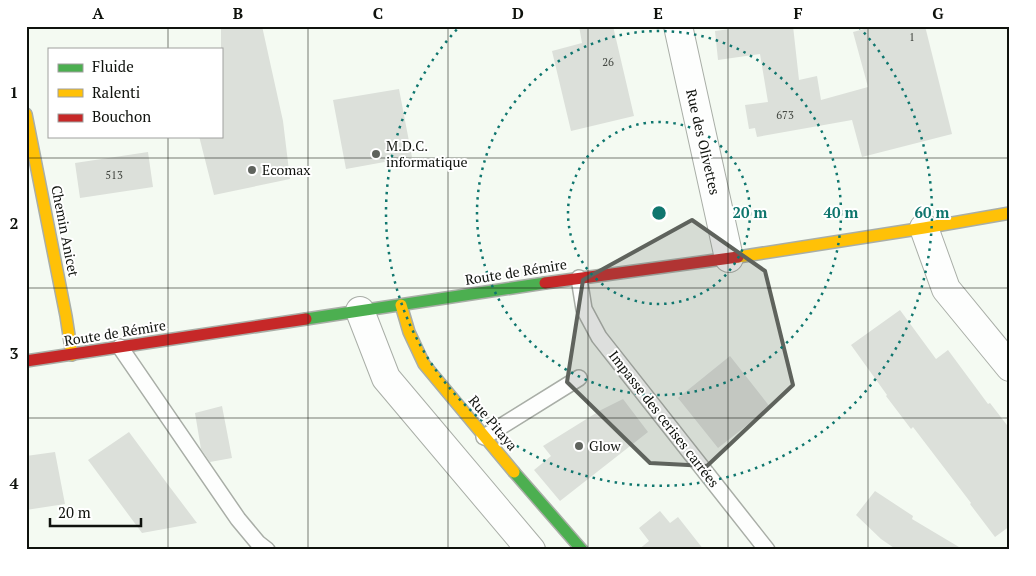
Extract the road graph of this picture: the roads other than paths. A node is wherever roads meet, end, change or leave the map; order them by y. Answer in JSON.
{"nodes":[{"id":1,"x":678,"y":26,"type":"edge"},
{"id":2,"x":26,"y":114,"type":"edge"},
{"id":3,"x":1010,"y":213,"type":"edge"},
{"id":4,"x":924,"y":228,"type":"junction"},
{"id":5,"x":729,"y":258,"type":"junction"},
{"id":6,"x":579,"y":278,"type":"junction"},
{"id":7,"x":401,"y":304,"type":"junction"},
{"id":8,"x":360,"y":311,"type":"junction"},
{"id":9,"x":120,"y":347,"type":"junction"},
{"id":10,"x":72,"y":355,"type":"junction"},
{"id":11,"x":26,"y":362,"type":"edge"},
{"id":12,"x":1010,"y":367,"type":"edge"},
{"id":13,"x":579,"y":378,"type":"dead end"},
{"id":14,"x":484,"y":437,"type":"junction"},
{"id":15,"x":267,"y":550,"type":"edge"},
{"id":16,"x":531,"y":550,"type":"edge"},
{"id":17,"x":582,"y":550,"type":"edge"},
{"id":18,"x":767,"y":550,"type":"edge"}],
"edges":[{"from":1,"to":5,"type":"street","name":"Rue des Olivettes"},
{"from":2,"to":10,"type":"main road","name":"Chemin Anicet"},
{"from":3,"to":4,"type":"main road","name":"Route de Rémire"},
{"from":4,"to":5,"type":"main road","name":"Route de Rémire"},
{"from":4,"to":12,"type":"street"},
{"from":5,"to":6,"type":"main road","name":"Route de Rémire"},
{"from":6,"to":7,"type":"main road","name":"Route de Rémire"},
{"from":6,"to":18,"type":"lane","name":"Impasse des cerises carrées"},
{"from":7,"to":8,"type":"main road","name":"Route de Rémire"},
{"from":7,"to":14,"type":"main road","name":"Rue Pitaya"},
{"from":8,"to":9,"type":"main road","name":"Route de Rémire"},
{"from":8,"to":16,"type":"street"},
{"from":9,"to":10,"type":"main road","name":"Route de Rémire"},
{"from":9,"to":15,"type":"lane"},
{"from":10,"to":11,"type":"main road","name":"Route de Rémire"},
{"from":13,"to":14,"type":"lane"},
{"from":14,"to":17,"type":"main road","name":"Rue Pitaya"}]}
